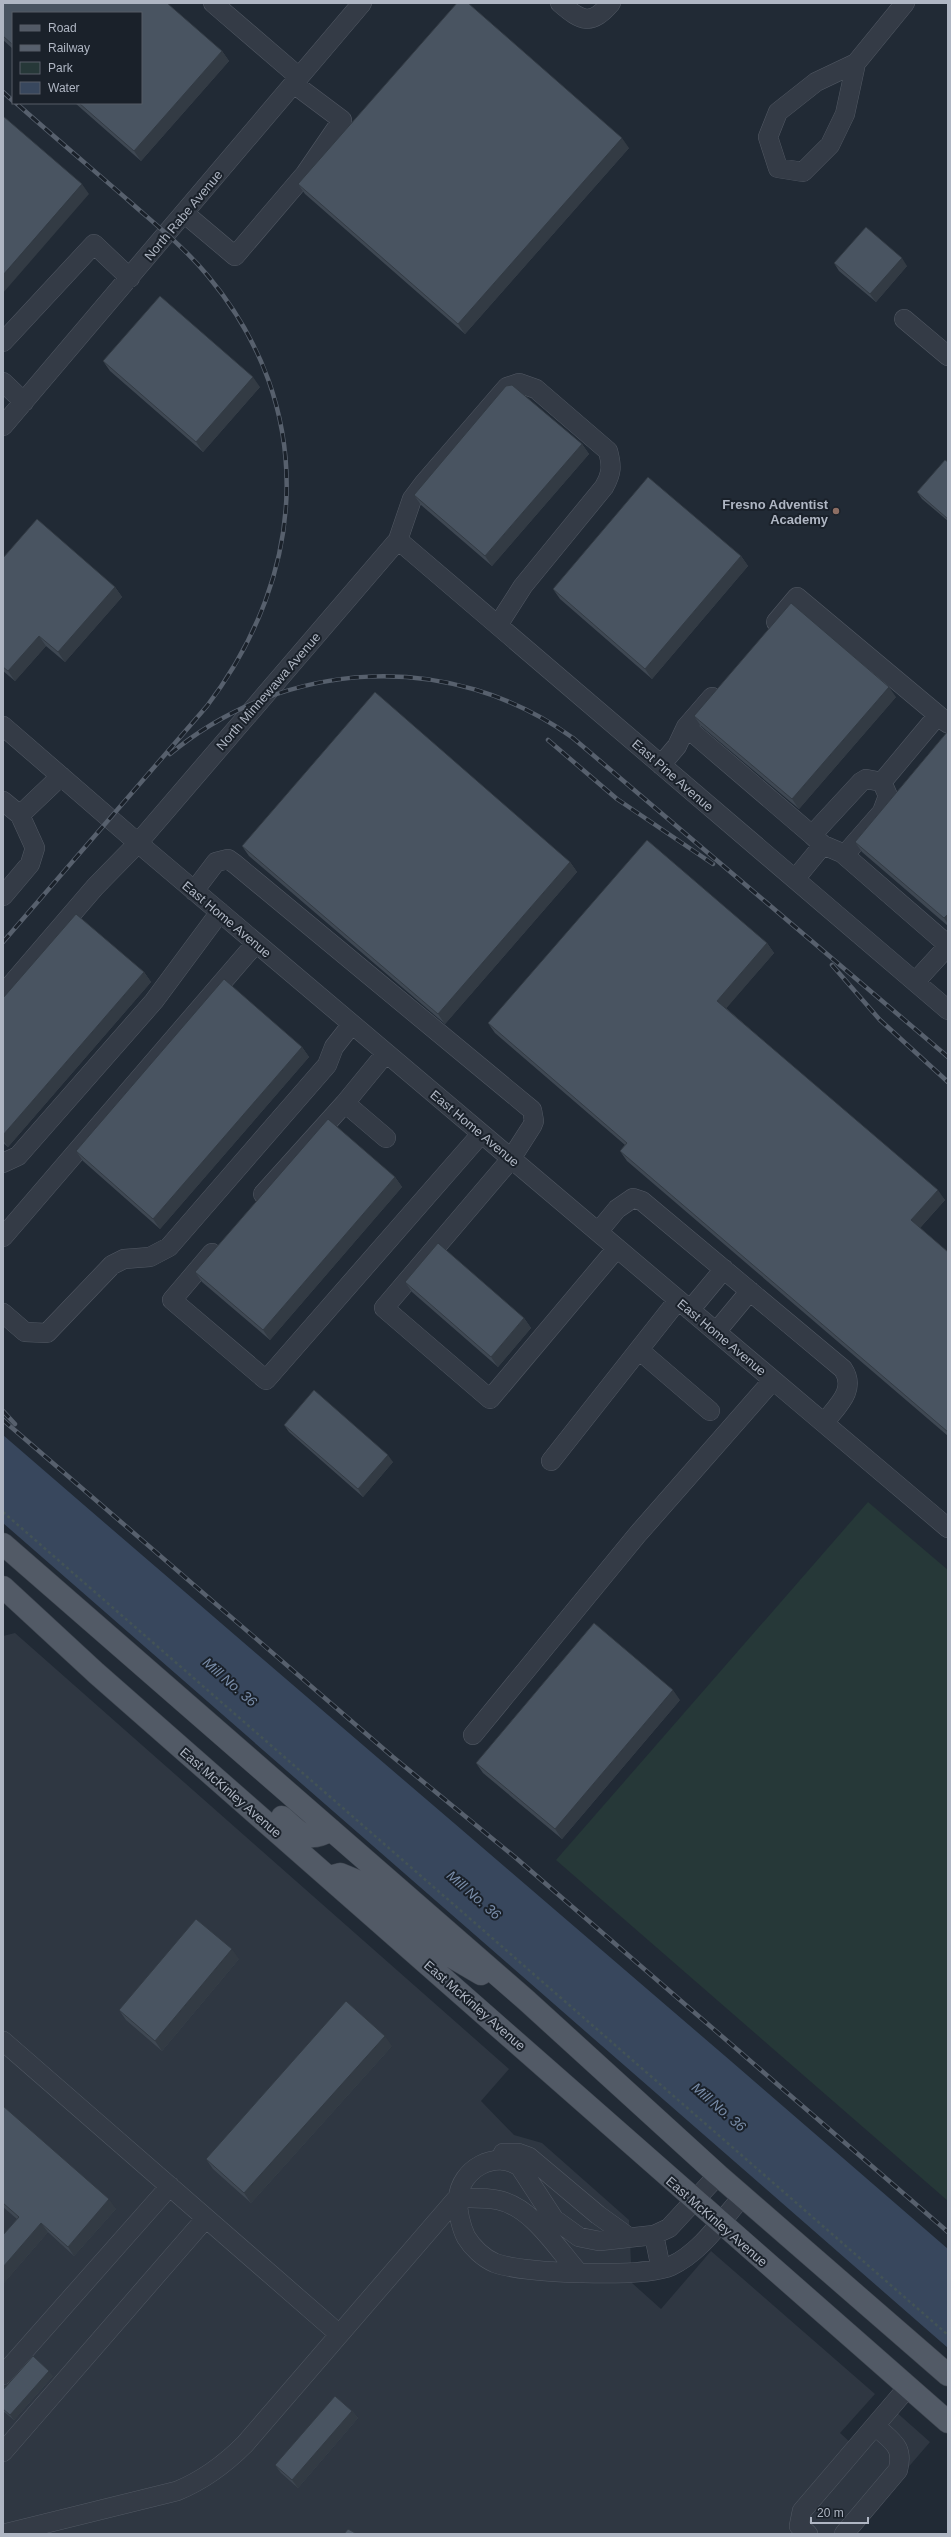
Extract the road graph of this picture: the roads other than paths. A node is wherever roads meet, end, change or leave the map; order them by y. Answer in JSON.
{"nodes":[{"id":1,"x":213,"y":3,"type":"edge"},
{"id":2,"x":560,"y":3,"type":"edge"},
{"id":3,"x":611,"y":3,"type":"edge"},
{"id":4,"x":905,"y":3,"type":"edge"},
{"id":5,"x":356,"y":5,"type":"edge"},
{"id":6,"x":856,"y":63,"type":"junction"},
{"id":7,"x":296,"y":81,"type":"junction"},
{"id":8,"x":184,"y":213,"type":"junction"},
{"id":9,"x":130,"y":278,"type":"junction"},
{"id":10,"x":904,"y":319,"type":"dead end"},
{"id":11,"x":3,"y":342,"type":"edge"},
{"id":12,"x":948,"y":356,"type":"edge"},
{"id":13,"x":3,"y":382,"type":"edge"},
{"id":14,"x":24,"y":402,"type":"junction"},
{"id":15,"x":3,"y":426,"type":"edge"},
{"id":16,"x":398,"y":540,"type":"junction"},
{"id":17,"x":498,"y":625,"type":"junction"},
{"id":18,"x":767,"y":633,"type":"edge"},
{"id":19,"x":722,"y":686,"type":"edge"},
{"id":20,"x":943,"y":720,"type":"edge"},
{"id":21,"x":3,"y":726,"type":"edge"},
{"id":22,"x":686,"y":727,"type":"junction"},
{"id":23,"x":661,"y":765,"type":"junction"},
{"id":24,"x":61,"y":776,"type":"junction"},
{"id":25,"x":882,"y":782,"type":"junction"},
{"id":26,"x":3,"y":801,"type":"edge"},
{"id":27,"x":20,"y":815,"type":"junction"},
{"id":28,"x":818,"y":840,"type":"junction"},
{"id":29,"x":138,"y":843,"type":"junction"},
{"id":30,"x":842,"y":853,"type":"junction"},
{"id":31,"x":795,"y":879,"type":"junction"},
{"id":32,"x":194,"y":891,"type":"junction"},
{"id":33,"x":3,"y":896,"type":"edge"},
{"id":34,"x":220,"y":912,"type":"junction"},
{"id":35,"x":256,"y":943,"type":"junction"},
{"id":36,"x":948,"y":946,"type":"edge"},
{"id":37,"x":915,"y":982,"type":"junction"},
{"id":38,"x":3,"y":994,"type":"edge"},
{"id":39,"x":948,"y":1010,"type":"edge"},
{"id":40,"x":352,"y":1024,"type":"junction"},
{"id":41,"x":386,"y":1053,"type":"junction"},
{"id":42,"x":345,"y":1103,"type":"junction"},
{"id":43,"x":481,"y":1134,"type":"junction"},
{"id":44,"x":386,"y":1138,"type":"dead end"},
{"id":45,"x":511,"y":1159,"type":"junction"},
{"id":46,"x":3,"y":1163,"type":"edge"},
{"id":47,"x":253,"y":1206,"type":"edge"},
{"id":48,"x":598,"y":1232,"type":"junction"},
{"id":49,"x":3,"y":1237,"type":"edge"},
{"id":50,"x":222,"y":1241,"type":"edge"},
{"id":51,"x":617,"y":1248,"type":"junction"},
{"id":52,"x":724,"y":1269,"type":"junction"},
{"id":53,"x":750,"y":1291,"type":"junction"},
{"id":54,"x":684,"y":1305,"type":"junction"},
{"id":55,"x":3,"y":1313,"type":"edge"},
{"id":56,"x":716,"y":1332,"type":"junction"},
{"id":57,"x":638,"y":1350,"type":"junction"},
{"id":58,"x":773,"y":1380,"type":"junction"},
{"id":59,"x":710,"y":1411,"type":"dead end"},
{"id":60,"x":824,"y":1423,"type":"junction"},
{"id":61,"x":551,"y":1461,"type":"dead end"},
{"id":62,"x":948,"y":1528,"type":"edge"},
{"id":63,"x":3,"y":1545,"type":"edge"},
{"id":64,"x":3,"y":1587,"type":"edge"},
{"id":65,"x":96,"y":1674,"type":"junction"},
{"id":66,"x":473,"y":1735,"type":"dead end"},
{"id":67,"x":331,"y":1830,"type":"junction"},
{"id":68,"x":329,"y":1877,"type":"junction"},
{"id":69,"x":526,"y":2000,"type":"junction"},
{"id":70,"x":3,"y":2041,"type":"edge"},
{"id":71,"x":482,"y":2164,"type":"junction"},
{"id":72,"x":718,"y":2175,"type":"junction"},
{"id":73,"x":170,"y":2186,"type":"junction"},
{"id":74,"x":742,"y":2197,"type":"junction"},
{"id":75,"x":458,"y":2198,"type":"junction"},
{"id":76,"x":695,"y":2202,"type":"junction"},
{"id":77,"x":206,"y":2218,"type":"junction"},
{"id":78,"x":719,"y":2223,"type":"junction"},
{"id":79,"x":654,"y":2235,"type":"junction"},
{"id":80,"x":630,"y":2238,"type":"junction"},
{"id":81,"x":599,"y":2241,"type":"junction"},
{"id":82,"x":661,"y":2269,"type":"junction"},
{"id":83,"x":578,"y":2272,"type":"junction"},
{"id":84,"x":599,"y":2272,"type":"junction"},
{"id":85,"x":339,"y":2334,"type":"junction"},
{"id":86,"x":3,"y":2375,"type":"edge"},
{"id":87,"x":948,"y":2375,"type":"edge"},
{"id":88,"x":908,"y":2387,"type":"junction"},
{"id":89,"x":948,"y":2422,"type":"edge"},
{"id":90,"x":881,"y":2431,"type":"dead end"},
{"id":91,"x":3,"y":2452,"type":"edge"},
{"id":92,"x":3,"y":2534,"type":"edge"},
{"id":93,"x":808,"y":2534,"type":"edge"},
{"id":94,"x":844,"y":2534,"type":"edge"}],
"edges":[{"from":1,"to":7,"type":"street"},
{"from":2,"to":3,"type":"street"},
{"from":4,"to":6,"type":"street"},
{"from":5,"to":7,"type":"street","name":"North Rabe Avenue"},
{"from":6,"to":6,"type":"street"},
{"from":7,"to":8,"type":"street","name":"North Rabe Avenue"},
{"from":7,"to":8,"type":"street"},
{"from":8,"to":9,"type":"street","name":"North Rabe Avenue"},
{"from":9,"to":11,"type":"street"},
{"from":9,"to":14,"type":"street","name":"North Rabe Avenue"},
{"from":10,"to":12,"type":"street"},
{"from":13,"to":14,"type":"street"},
{"from":14,"to":15,"type":"street","name":"North Rabe Avenue"},
{"from":16,"to":17,"type":"street","name":"East Pine Avenue"},
{"from":16,"to":17,"type":"street"},
{"from":16,"to":29,"type":"street","name":"North Minnewawa Avenue"},
{"from":17,"to":23,"type":"street","name":"East Pine Avenue"},
{"from":18,"to":20,"type":"street"},
{"from":19,"to":22,"type":"street"},
{"from":20,"to":25,"type":"street"},
{"from":21,"to":24,"type":"street","name":"East Home Avenue"},
{"from":22,"to":23,"type":"street"},
{"from":22,"to":28,"type":"street"},
{"from":23,"to":31,"type":"street","name":"East Pine Avenue"},
{"from":24,"to":27,"type":"street"},
{"from":24,"to":29,"type":"street","name":"East Home Avenue"},
{"from":25,"to":28,"type":"street"},
{"from":25,"to":30,"type":"street"},
{"from":26,"to":27,"type":"street"},
{"from":27,"to":33,"type":"street"},
{"from":28,"to":30,"type":"street"},
{"from":28,"to":31,"type":"street"},
{"from":29,"to":32,"type":"street","name":"East Home Avenue"},
{"from":29,"to":38,"type":"street","name":"North Minnewawa Avenue"},
{"from":30,"to":36,"type":"street"},
{"from":31,"to":37,"type":"street","name":"East Pine Avenue"},
{"from":32,"to":34,"type":"street","name":"East Home Avenue"},
{"from":32,"to":45,"type":"street"},
{"from":34,"to":35,"type":"street","name":"East Home Avenue"},
{"from":34,"to":46,"type":"street"},
{"from":35,"to":40,"type":"street","name":"East Home Avenue"},
{"from":35,"to":49,"type":"street"},
{"from":36,"to":37,"type":"street"},
{"from":37,"to":39,"type":"street","name":"East Pine Avenue"},
{"from":40,"to":41,"type":"street","name":"East Home Avenue"},
{"from":40,"to":55,"type":"street"},
{"from":41,"to":42,"type":"street"},
{"from":41,"to":43,"type":"street","name":"East Home Avenue"},
{"from":42,"to":44,"type":"street"},
{"from":42,"to":47,"type":"street"},
{"from":43,"to":45,"type":"street","name":"East Home Avenue"},
{"from":43,"to":50,"type":"street"},
{"from":45,"to":48,"type":"street","name":"East Home Avenue"},
{"from":45,"to":51,"type":"street"},
{"from":48,"to":51,"type":"street","name":"East Home Avenue"},
{"from":48,"to":52,"type":"street"},
{"from":51,"to":54,"type":"street","name":"East Home Avenue"},
{"from":52,"to":53,"type":"street"},
{"from":52,"to":54,"type":"street"},
{"from":53,"to":56,"type":"street"},
{"from":53,"to":60,"type":"street"},
{"from":54,"to":56,"type":"street","name":"East Home Avenue"},
{"from":54,"to":57,"type":"street"},
{"from":56,"to":58,"type":"street","name":"East Home Avenue"},
{"from":57,"to":59,"type":"street"},
{"from":57,"to":61,"type":"street"},
{"from":58,"to":60,"type":"street","name":"East Home Avenue"},
{"from":58,"to":66,"type":"street"},
{"from":60,"to":62,"type":"street","name":"East Home Avenue"},
{"from":63,"to":67,"type":"main road"},
{"from":64,"to":65,"type":"main road","name":"East McKinley Avenue"},
{"from":65,"to":67,"type":"main road"},
{"from":65,"to":68,"type":"main road","name":"East McKinley Avenue"},
{"from":67,"to":69,"type":"main road"},
{"from":68,"to":69,"type":"main road"},
{"from":68,"to":76,"type":"main road","name":"East McKinley Avenue"},
{"from":69,"to":72,"type":"main road"},
{"from":70,"to":73,"type":"street"},
{"from":71,"to":75,"type":"street"},
{"from":71,"to":80,"type":"street"},
{"from":71,"to":81,"type":"street"},
{"from":72,"to":74,"type":"main road"},
{"from":72,"to":76,"type":"street"},
{"from":73,"to":77,"type":"street"},
{"from":73,"to":86,"type":"street"},
{"from":74,"to":78,"type":"street"},
{"from":74,"to":87,"type":"main road"},
{"from":75,"to":83,"type":"street"},
{"from":75,"to":83,"type":"street"},
{"from":75,"to":85,"type":"street"},
{"from":76,"to":78,"type":"main road","name":"East McKinley Avenue"},
{"from":76,"to":79,"type":"street"},
{"from":77,"to":85,"type":"street"},
{"from":77,"to":91,"type":"street"},
{"from":78,"to":82,"type":"street"},
{"from":78,"to":88,"type":"main road","name":"East McKinley Avenue"},
{"from":79,"to":80,"type":"street"},
{"from":79,"to":82,"type":"street"},
{"from":80,"to":81,"type":"street"},
{"from":81,"to":84,"type":"street"},
{"from":82,"to":84,"type":"street"},
{"from":83,"to":84,"type":"street"},
{"from":85,"to":92,"type":"street"},
{"from":88,"to":89,"type":"main road","name":"East McKinley Avenue"},
{"from":88,"to":93,"type":"street"},
{"from":90,"to":94,"type":"street"}]}
